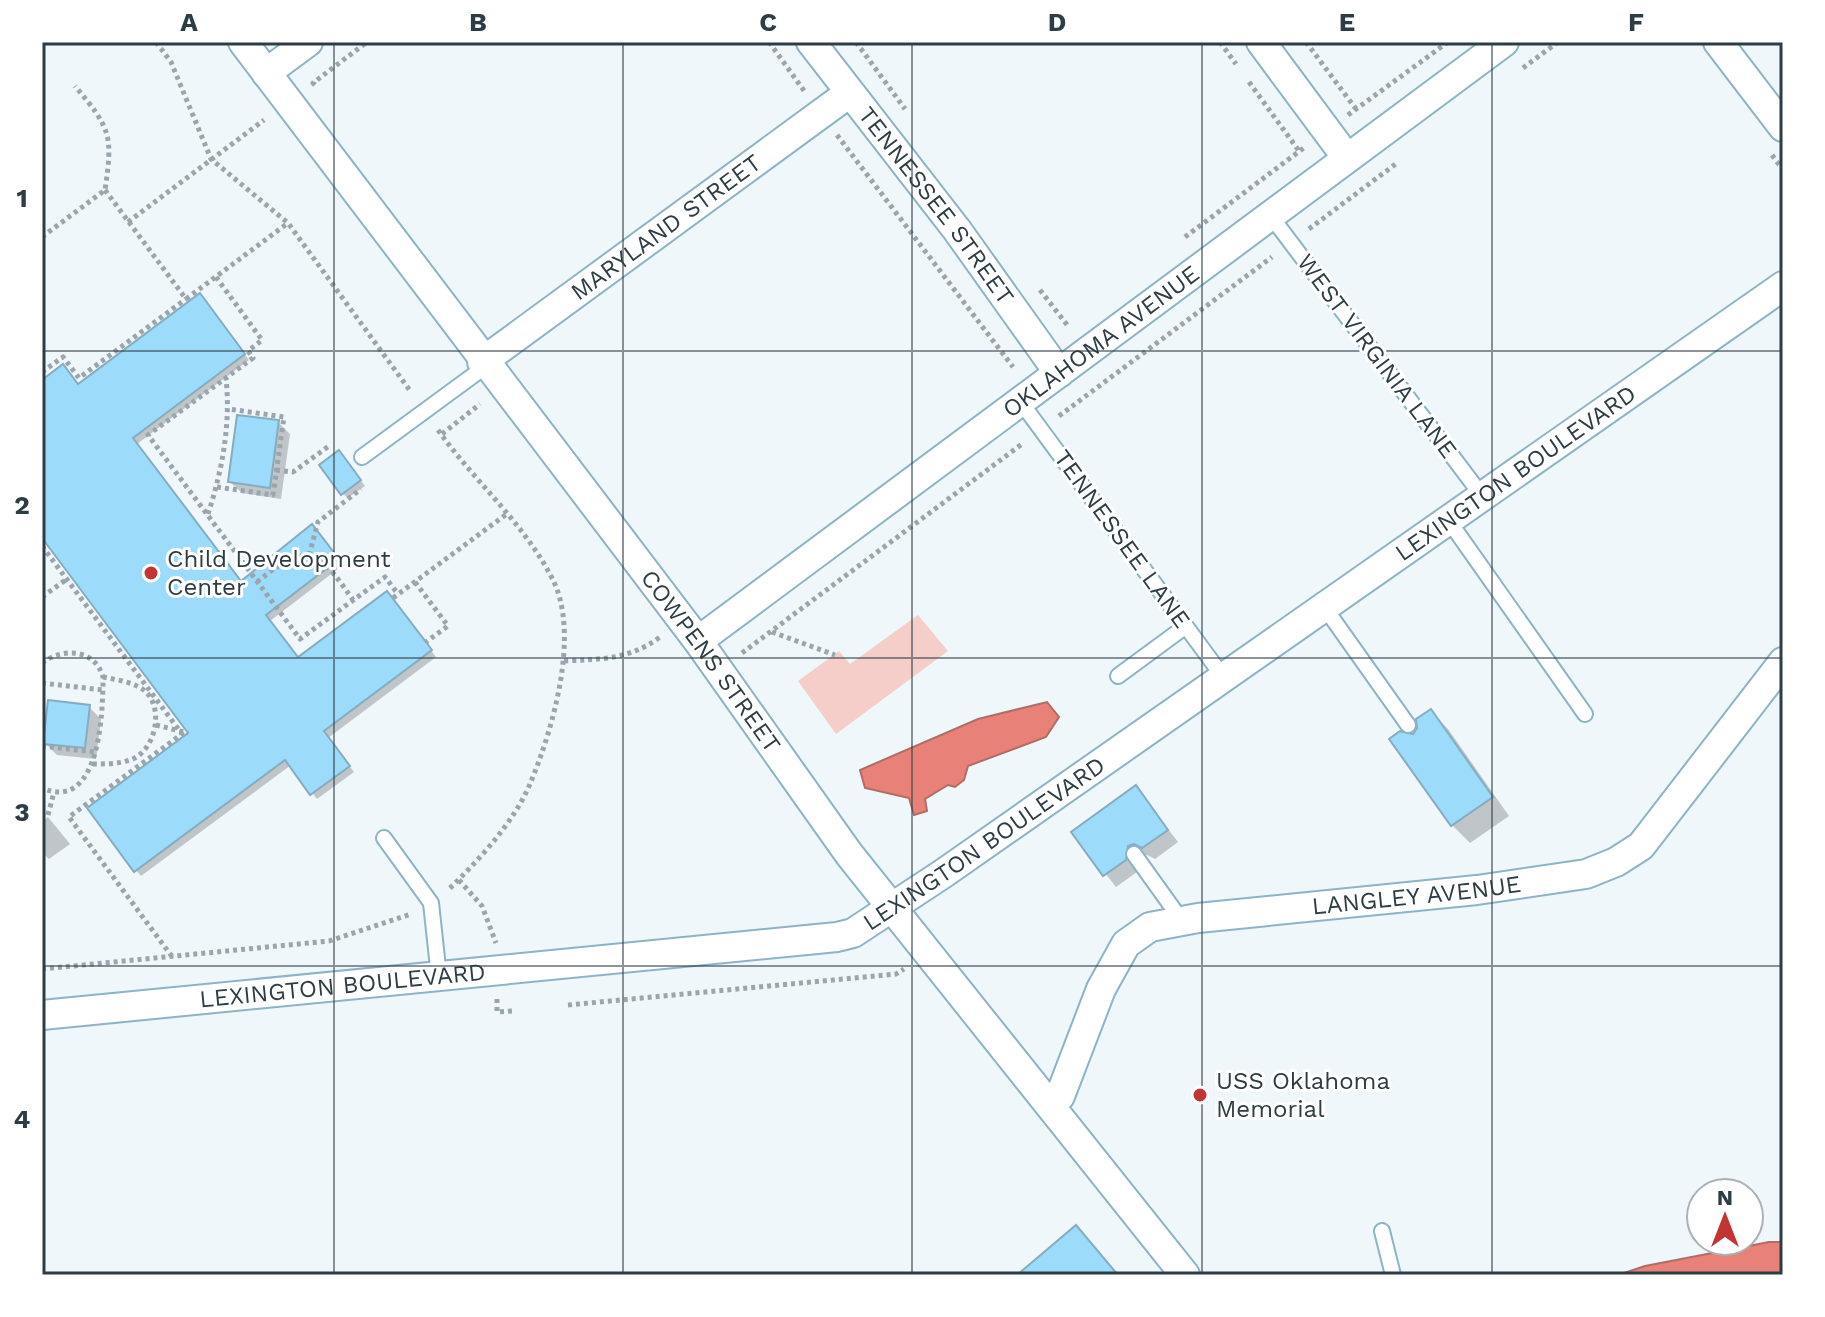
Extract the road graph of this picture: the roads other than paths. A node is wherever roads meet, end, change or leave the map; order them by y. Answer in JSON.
{"nodes":[{"id":1,"x":243,"y":42,"type":"edge"},
{"id":2,"x":308,"y":42,"type":"edge"},
{"id":3,"x":811,"y":42,"type":"edge"},
{"id":4,"x":1261,"y":42,"type":"edge"},
{"id":5,"x":1718,"y":42,"type":"edge"},
{"id":6,"x":1495,"y":45,"type":"edge"},
{"id":7,"x":266,"y":73,"type":"junction"},
{"id":8,"x":848,"y":94,"type":"junction"},
{"id":9,"x":1783,"y":127,"type":"edge"},
{"id":10,"x":1347,"y":158,"type":"junction"},
{"id":11,"x":1270,"y":215,"type":"junction"},
{"id":12,"x":1783,"y":286,"type":"edge"},
{"id":13,"x":484,"y":364,"type":"junction"},
{"id":14,"x":1059,"y":373,"type":"junction"},
{"id":15,"x":1020,"y":401,"type":"junction"},
{"id":16,"x":362,"y":457,"type":"dead end"},
{"id":17,"x":1483,"y":497,"type":"junction"},
{"id":18,"x":1449,"y":521,"type":"junction"},
{"id":19,"x":1325,"y":608,"type":"junction"},
{"id":20,"x":1186,"y":626,"type":"junction"},
{"id":21,"x":698,"y":641,"type":"junction"},
{"id":22,"x":1783,"y":662,"type":"edge"},
{"id":23,"x":1118,"y":676,"type":"dead end"},
{"id":24,"x":1224,"y":678,"type":"junction"},
{"id":25,"x":1585,"y":714,"type":"dead end"},
{"id":26,"x":1408,"y":725,"type":"dead end"},
{"id":27,"x":384,"y":838,"type":"dead end"},
{"id":28,"x":1134,"y":854,"type":"dead end"},
{"id":29,"x":893,"y":908,"type":"junction"},
{"id":30,"x":1182,"y":921,"type":"junction"},
{"id":31,"x":439,"y":977,"type":"junction"},
{"id":32,"x":42,"y":1014,"type":"edge"},
{"id":33,"x":1060,"y":1096,"type":"dead end"},
{"id":34,"x":1382,"y":1231,"type":"dead end"},
{"id":35,"x":1185,"y":1275,"type":"edge"},
{"id":36,"x":1393,"y":1275,"type":"edge"}],
"edges":[{"from":1,"to":7,"type":"street","name":"COWPENS STREET"},
{"from":2,"to":7,"type":"street"},
{"from":3,"to":8,"type":"street","name":"TENNESSEE STREET"},
{"from":4,"to":10,"type":"street"},
{"from":5,"to":9,"type":"street"},
{"from":6,"to":10,"type":"street","name":"OKLAHOMA AVENUE"},
{"from":7,"to":13,"type":"street","name":"COWPENS STREET"},
{"from":8,"to":13,"type":"street","name":"MARYLAND STREET"},
{"from":8,"to":14,"type":"street","name":"TENNESSEE STREET"},
{"from":10,"to":11,"type":"street","name":"OKLAHOMA AVENUE"},
{"from":11,"to":14,"type":"street","name":"OKLAHOMA AVENUE"},
{"from":11,"to":17,"type":"lane","name":"WEST VIRGINIA LANE"},
{"from":12,"to":17,"type":"street","name":"LEXINGTON BOULEVARD"},
{"from":13,"to":16,"type":"lane"},
{"from":13,"to":21,"type":"street","name":"COWPENS STREET"},
{"from":14,"to":15,"type":"street","name":"OKLAHOMA AVENUE"},
{"from":15,"to":20,"type":"lane","name":"TENNESSEE LANE"},
{"from":15,"to":21,"type":"street","name":"OKLAHOMA AVENUE"},
{"from":17,"to":18,"type":"street","name":"LEXINGTON BOULEVARD"},
{"from":18,"to":19,"type":"street","name":"LEXINGTON BOULEVARD"},
{"from":18,"to":25,"type":"lane"},
{"from":19,"to":24,"type":"street","name":"LEXINGTON BOULEVARD"},
{"from":19,"to":26,"type":"lane"},
{"from":20,"to":23,"type":"lane"},
{"from":20,"to":24,"type":"lane","name":"TENNESSEE LANE"},
{"from":21,"to":29,"type":"street","name":"COWPENS STREET"},
{"from":22,"to":30,"type":"street","name":"LANGLEY AVENUE"},
{"from":24,"to":29,"type":"street","name":"LEXINGTON BOULEVARD"},
{"from":27,"to":31,"type":"lane"},
{"from":28,"to":30,"type":"lane"},
{"from":29,"to":31,"type":"street","name":"LEXINGTON BOULEVARD"},
{"from":29,"to":35,"type":"street","name":"COWPENS STREET"},
{"from":30,"to":33,"type":"street","name":"LANGLEY AVENUE"},
{"from":31,"to":32,"type":"street","name":"LEXINGTON BOULEVARD"},
{"from":34,"to":36,"type":"lane"}]}
